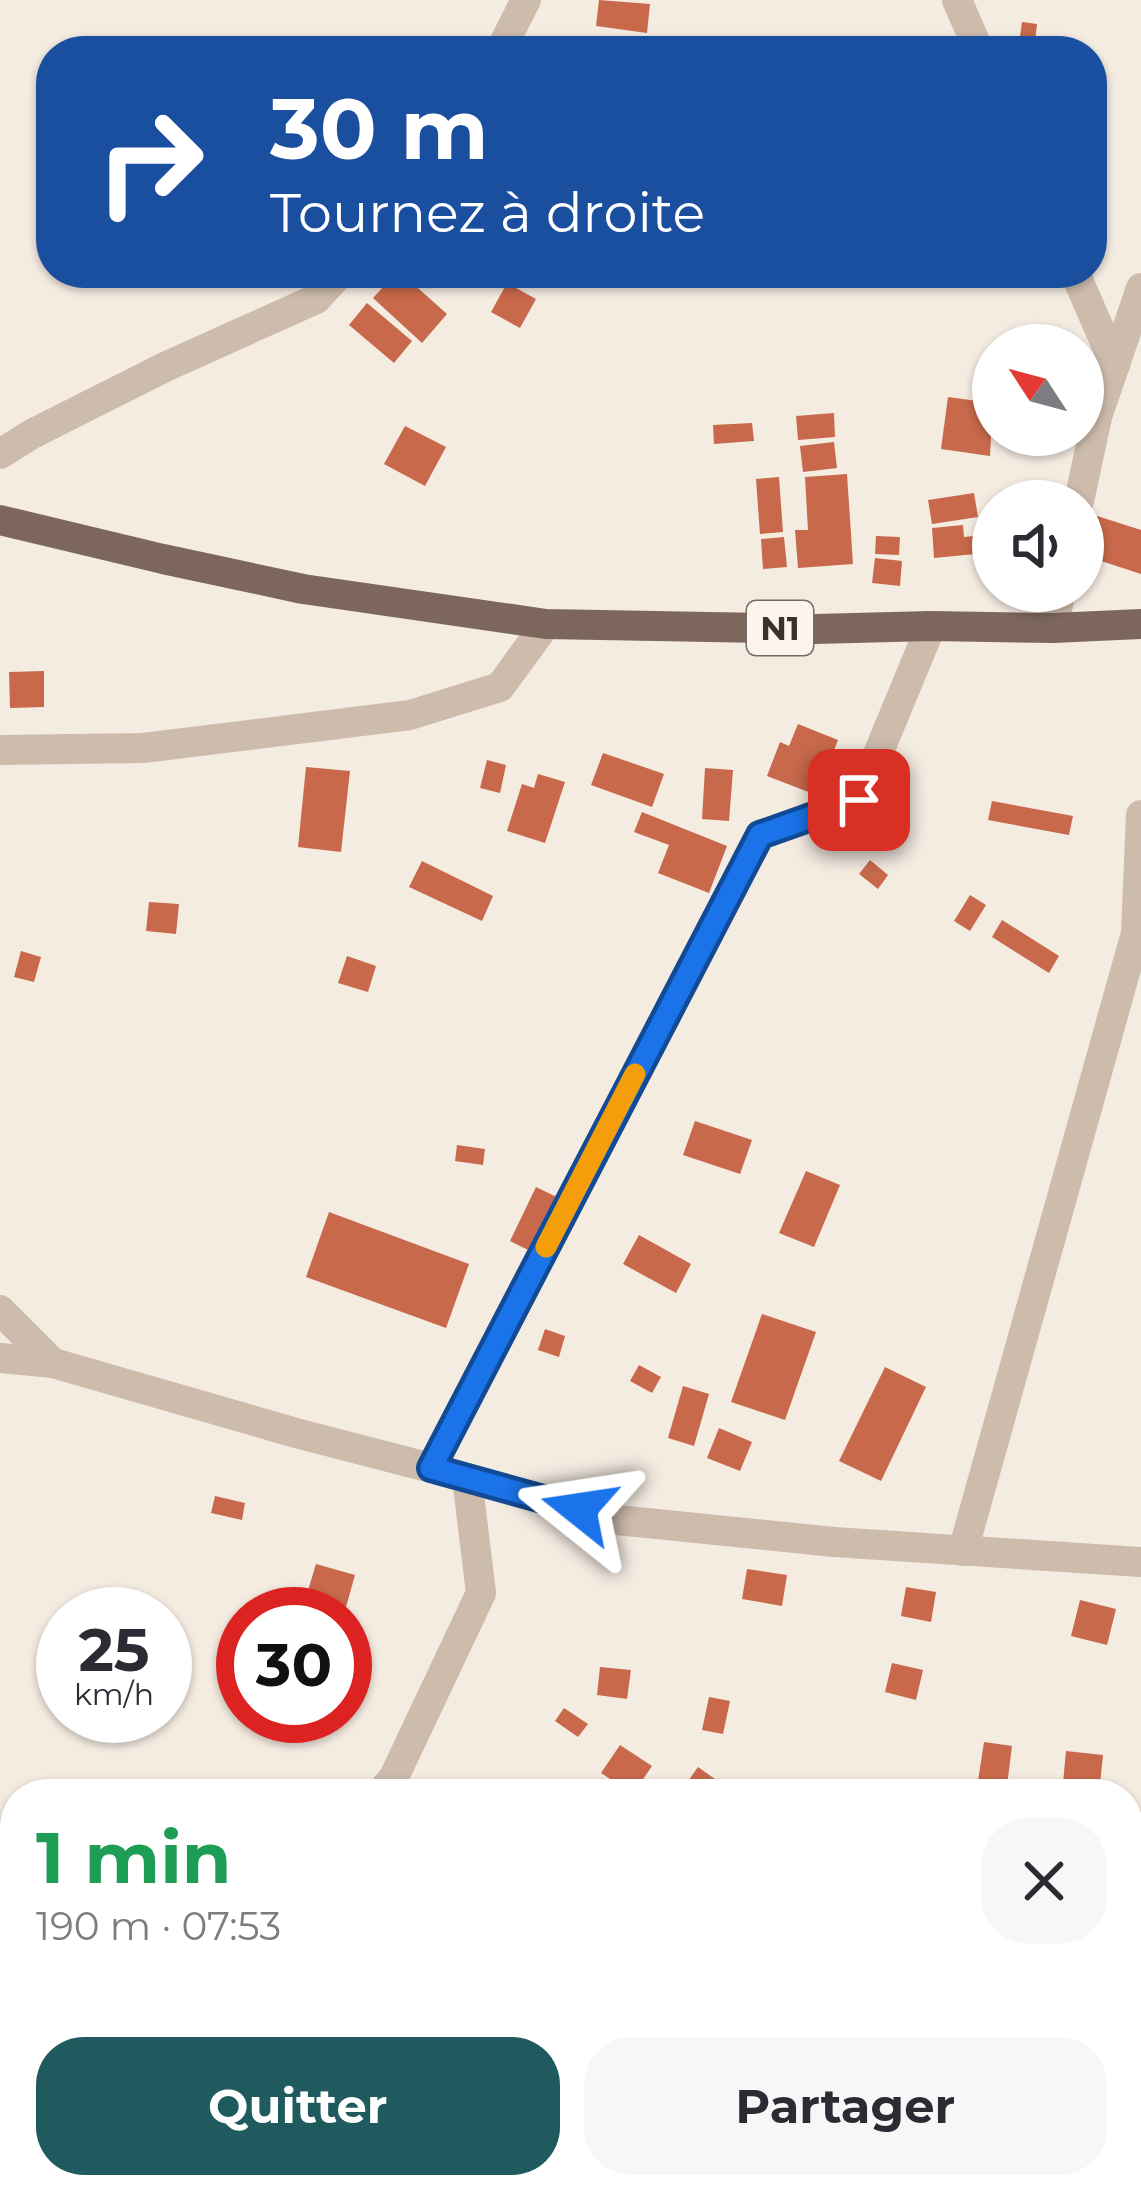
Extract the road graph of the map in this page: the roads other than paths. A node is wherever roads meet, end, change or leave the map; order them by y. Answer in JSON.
{"nodes":[{"id":1,"x":526,"y":0,"type":"edge"},
{"id":2,"x":957,"y":0,"type":"edge"},
{"id":3,"x":508,"y":36,"type":"edge"},
{"id":4,"x":973,"y":36,"type":"edge"},
{"id":5,"x":326,"y":288,"type":"edge"},
{"id":6,"x":1081,"y":288,"type":"edge"},
{"id":7,"x":1141,"y":288,"type":"edge"},
{"id":8,"x":1114,"y":365,"type":"junction"},
{"id":9,"x":0,"y":454,"type":"edge"},
{"id":10,"x":1083,"y":480,"type":"edge"},
{"id":11,"x":0,"y":520,"type":"edge"},
{"id":12,"x":1056,"y":612,"type":"edge"},
{"id":13,"x":546,"y":623,"type":"junction"},
{"id":14,"x":1141,"y":623,"type":"edge"},
{"id":15,"x":932,"y":626,"type":"junction"},
{"id":16,"x":1053,"y":628,"type":"junction"},
{"id":17,"x":0,"y":750,"type":"edge"},
{"id":18,"x":1141,"y":815,"type":"edge"},
{"id":19,"x":1138,"y":936,"type":"edge"},
{"id":20,"x":0,"y":1310,"type":"edge"},
{"id":21,"x":0,"y":1358,"type":"edge"},
{"id":22,"x":53,"y":1363,"type":"junction"},
{"id":23,"x":431,"y":1468,"type":"junction"},
{"id":24,"x":467,"y":1478,"type":"junction"},
{"id":25,"x":963,"y":1551,"type":"junction"},
{"id":26,"x":1141,"y":1562,"type":"edge"},
{"id":27,"x":392,"y":1779,"type":"edge"}],
"edges":[{"from":1,"to":3,"type":"street"},
{"from":2,"to":4,"type":"street"},
{"from":5,"to":9,"type":"street"},
{"from":6,"to":8,"type":"street"},
{"from":7,"to":8,"type":"street"},
{"from":8,"to":10,"type":"street"},
{"from":11,"to":13,"type":"main road","number":"N1"},
{"from":12,"to":16,"type":"street"},
{"from":13,"to":15,"type":"main road","number":"N1"},
{"from":13,"to":17,"type":"street"},
{"from":14,"to":16,"type":"main road","number":"N1"},
{"from":15,"to":16,"type":"main road","number":"N1"},
{"from":15,"to":23,"type":"street"},
{"from":18,"to":19,"type":"street"},
{"from":19,"to":25,"type":"street"},
{"from":20,"to":22,"type":"street"},
{"from":21,"to":22,"type":"street"},
{"from":22,"to":23,"type":"street"},
{"from":23,"to":24,"type":"street"},
{"from":24,"to":25,"type":"street"},
{"from":24,"to":27,"type":"street"},
{"from":25,"to":26,"type":"street"}]}
